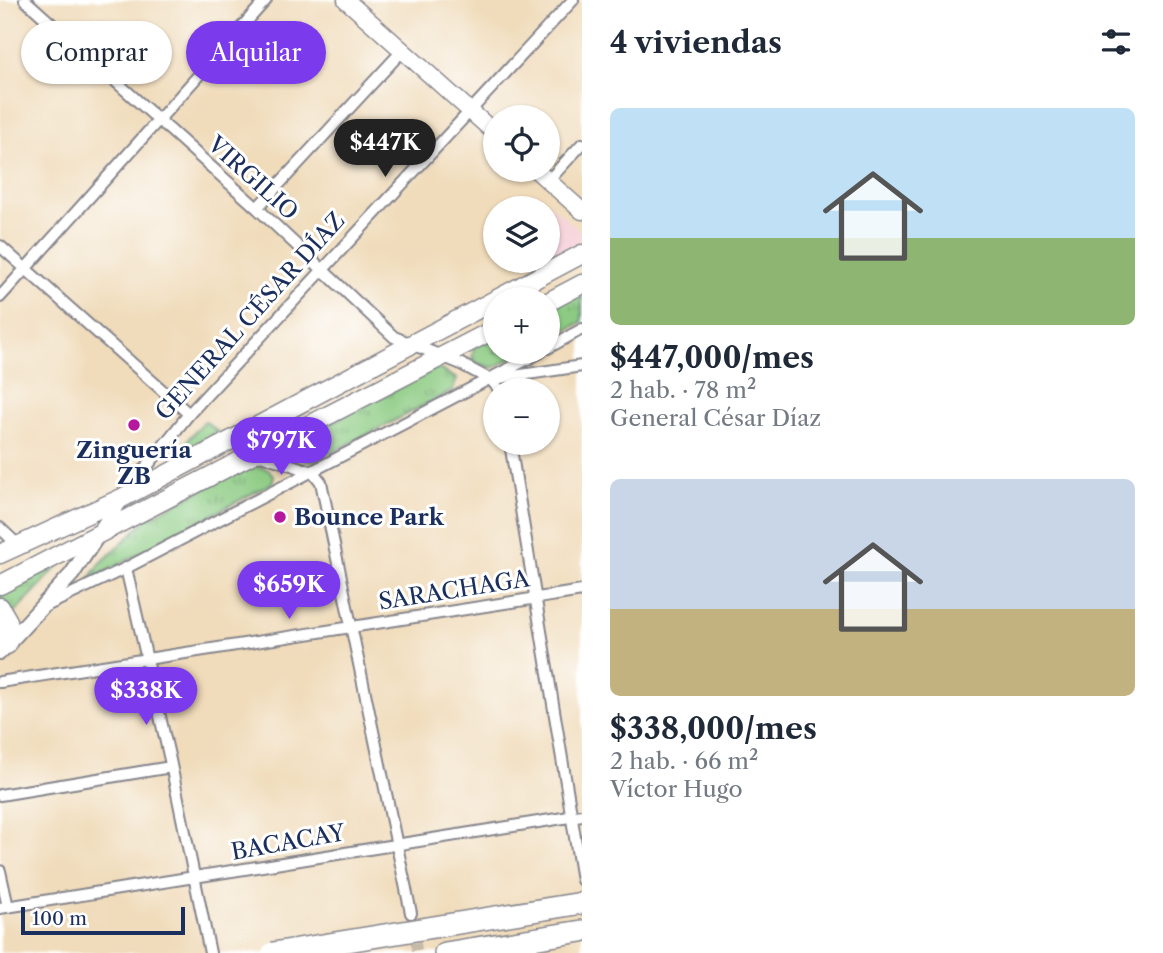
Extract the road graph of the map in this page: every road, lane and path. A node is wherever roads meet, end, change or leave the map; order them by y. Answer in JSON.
{"nodes":[{"id":1,"x":25,"y":0,"type":"edge"},
{"id":2,"x":265,"y":0,"type":"edge"},
{"id":3,"x":346,"y":0,"type":"edge"},
{"id":4,"x":573,"y":0,"type":"edge"},
{"id":5,"x":403,"y":50,"type":"junction"},
{"id":6,"x":470,"y":111,"type":"junction"},
{"id":7,"x":157,"y":121,"type":"junction"},
{"id":8,"x":483,"y":122,"type":"edge"},
{"id":9,"x":582,"y":144,"type":"edge"},
{"id":10,"x":560,"y":161,"type":"edge"},
{"id":11,"x":550,"y":182,"type":"edge"},
{"id":12,"x":257,"y":208,"type":"junction"},
{"id":13,"x":582,"y":211,"type":"edge"},
{"id":14,"x":0,"y":246,"type":"edge"},
{"id":15,"x":582,"y":254,"type":"edge"},
{"id":16,"x":323,"y":268,"type":"junction"},
{"id":17,"x":25,"y":269,"type":"junction"},
{"id":18,"x":582,"y":284,"type":"edge"},
{"id":19,"x":520,"y":287,"type":"edge"},
{"id":20,"x":560,"y":296,"type":"edge"},
{"id":21,"x":0,"y":297,"type":"edge"},
{"id":22,"x":483,"y":307,"type":"edge"},
{"id":23,"x":582,"y":329,"type":"edge"},
{"id":24,"x":483,"y":335,"type":"edge"},
{"id":25,"x":560,"y":341,"type":"edge"},
{"id":26,"x":412,"y":345,"type":"junction"},
{"id":27,"x":444,"y":356,"type":"junction"},
{"id":28,"x":520,"y":364,"type":"edge"},
{"id":29,"x":582,"y":366,"type":"edge"},
{"id":30,"x":487,"y":378,"type":"edge"},
{"id":31,"x":495,"y":378,"type":"edge"},
{"id":32,"x":504,"y":378,"type":"edge"},
{"id":33,"x":483,"y":384,"type":"edge"},
{"id":34,"x":189,"y":414,"type":"junction"},
{"id":35,"x":258,"y":454,"type":"junction"},
{"id":36,"x":512,"y":455,"type":"edge"},
{"id":37,"x":313,"y":472,"type":"junction"},
{"id":38,"x":122,"y":498,"type":"junction"},
{"id":39,"x":0,"y":528,"type":"edge"},
{"id":40,"x":100,"y":536,"type":"junction"},
{"id":41,"x":19,"y":546,"type":"junction"},
{"id":42,"x":0,"y":554,"type":"edge"},
{"id":43,"x":126,"y":568,"type":"junction"},
{"id":44,"x":0,"y":584,"type":"edge"},
{"id":45,"x":582,"y":591,"type":"edge"},
{"id":46,"x":535,"y":598,"type":"junction"},
{"id":47,"x":0,"y":607,"type":"edge"},
{"id":48,"x":43,"y":607,"type":"junction"},
{"id":49,"x":352,"y":627,"type":"junction"},
{"id":50,"x":4,"y":649,"type":"edge"},
{"id":51,"x":147,"y":659,"type":"junction"},
{"id":52,"x":0,"y":682,"type":"edge"},
{"id":53,"x":172,"y":767,"type":"junction"},
{"id":54,"x":0,"y":795,"type":"edge"},
{"id":55,"x":577,"y":816,"type":"edge"},
{"id":56,"x":397,"y":845,"type":"junction"},
{"id":57,"x":0,"y":871,"type":"edge"},
{"id":58,"x":195,"y":879,"type":"junction"},
{"id":59,"x":582,"y":880,"type":"edge"},
{"id":60,"x":582,"y":903,"type":"edge"},
{"id":61,"x":4,"y":907,"type":"edge"},
{"id":62,"x":411,"y":913,"type":"tunnel mouth"},
{"id":63,"x":582,"y":931,"type":"edge"},
{"id":64,"x":210,"y":953,"type":"edge"},
{"id":65,"x":273,"y":953,"type":"edge"},
{"id":66,"x":445,"y":953,"type":"edge"}],
"edges":[{"from":1,"to":7,"type":"street","name":"VIRGILIO"},
{"from":2,"to":7,"type":"street"},
{"from":3,"to":5,"type":"main road"},
{"from":4,"to":6,"type":"street","name":"GENERAL CÉSAR DÍAZ"},
{"from":5,"to":6,"type":"main road"},
{"from":5,"to":12,"type":"street"},
{"from":6,"to":8,"type":"main road"},
{"from":6,"to":16,"type":"street","name":"GENERAL CÉSAR DÍAZ"},
{"from":7,"to":12,"type":"street","name":"VIRGILIO"},
{"from":7,"to":17,"type":"street"},
{"from":9,"to":10,"type":"street"},
{"from":11,"to":13,"type":"main road"},
{"from":12,"to":16,"type":"street","name":"VIRGILIO"},
{"from":14,"to":17,"type":"street"},
{"from":15,"to":19,"type":"main road"},
{"from":16,"to":26,"type":"street","name":"VIRGILIO"},
{"from":16,"to":34,"type":"street","name":"GENERAL CÉSAR DÍAZ"},
{"from":17,"to":21,"type":"street"},
{"from":17,"to":34,"type":"street"},
{"from":18,"to":20,"type":"main road"},
{"from":22,"to":26,"type":"main road"},
{"from":23,"to":25,"type":"street"},
{"from":24,"to":27,"type":"main road"},
{"from":26,"to":27,"type":"street","name":"VIRGILIO"},
{"from":26,"to":38,"type":"main road"},
{"from":27,"to":30,"type":"street","name":"VIRGILIO"},
{"from":27,"to":35,"type":"main road"},
{"from":28,"to":31,"type":"street"},
{"from":29,"to":32,"type":"street"},
{"from":33,"to":37,"type":"street"},
{"from":34,"to":38,"type":"street","name":"GENERAL CÉSAR DÍAZ"},
{"from":35,"to":37,"type":"street"},
{"from":35,"to":40,"type":"main road"},
{"from":36,"to":46,"type":"street"},
{"from":37,"to":43,"type":"street"},
{"from":37,"to":49,"type":"street"},
{"from":38,"to":40,"type":"street","name":"GENERAL CÉSAR DÍAZ"},
{"from":38,"to":41,"type":"main road"},
{"from":39,"to":41,"type":"street"},
{"from":40,"to":44,"type":"main road"},
{"from":40,"to":48,"type":"street","name":"GENERAL CÉSAR DÍAZ"},
{"from":41,"to":42,"type":"main road"},
{"from":43,"to":48,"type":"street"},
{"from":43,"to":51,"type":"street"},
{"from":45,"to":46,"type":"street","name":"SARACHAGA"},
{"from":46,"to":49,"type":"street","name":"SARACHAGA"},
{"from":46,"to":55,"type":"street"},
{"from":47,"to":50,"type":"main road"},
{"from":48,"to":50,"type":"street","name":"GENERAL CÉSAR DÍAZ"},
{"from":49,"to":51,"type":"street","name":"SARACHAGA"},
{"from":49,"to":56,"type":"street"},
{"from":51,"to":52,"type":"street","name":"SARACHAGA"},
{"from":51,"to":53,"type":"street"},
{"from":53,"to":54,"type":"street"},
{"from":53,"to":58,"type":"street"},
{"from":55,"to":56,"type":"street","name":"BACACAY"},
{"from":55,"to":59,"type":"street"},
{"from":56,"to":58,"type":"street","name":"BACACAY"},
{"from":56,"to":62,"type":"street"},
{"from":57,"to":61,"type":"street"},
{"from":58,"to":61,"type":"street","name":"BACACAY"},
{"from":58,"to":64,"type":"street"},
{"from":60,"to":65,"type":"highway","bridge":true},
{"from":63,"to":66,"type":"highway"}]}
